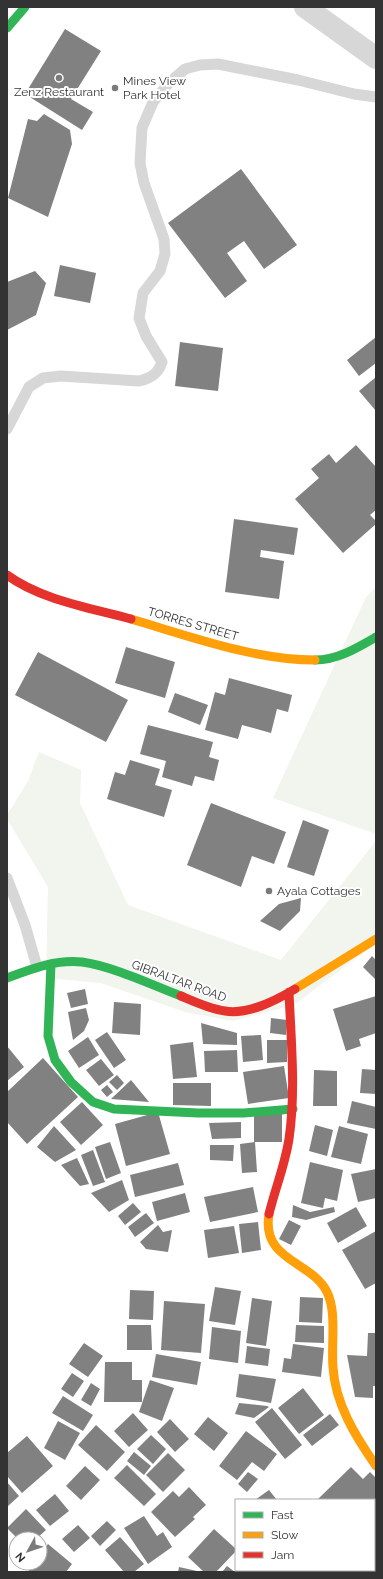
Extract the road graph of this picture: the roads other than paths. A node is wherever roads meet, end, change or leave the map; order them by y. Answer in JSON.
{"nodes":[{"id":1,"x":25,"y":7,"type":"edge"},
{"id":2,"x":305,"y":7,"type":"edge"},
{"id":3,"x":7,"y":28,"type":"edge"},
{"id":4,"x":376,"y":58,"type":"edge"},
{"id":5,"x":376,"y":97,"type":"edge"},
{"id":6,"x":7,"y":429,"type":"edge"},
{"id":7,"x":7,"y":575,"type":"edge"},
{"id":8,"x":376,"y":637,"type":"edge"},
{"id":9,"x":7,"y":878,"type":"edge"},
{"id":10,"x":376,"y":939,"type":"edge"},
{"id":11,"x":51,"y":964,"type":"junction"},
{"id":12,"x":37,"y":968,"type":"junction"},
{"id":13,"x":7,"y":978,"type":"edge"},
{"id":14,"x":289,"y":992,"type":"junction"},
{"id":15,"x":293,"y":1109,"type":"junction"},
{"id":16,"x":376,"y":1466,"type":"edge"}],
"edges":[{"from":1,"to":3,"type":"street"},
{"from":2,"to":4,"type":"street"},
{"from":5,"to":6,"type":"lane"},
{"from":7,"to":8,"type":"street","name":"TORRES STREET"},
{"from":9,"to":12,"type":"lane"},
{"from":10,"to":14,"type":"street","name":"GIBRALTAR ROAD"},
{"from":11,"to":12,"type":"street","name":"GIBRALTAR ROAD"},
{"from":11,"to":14,"type":"street","name":"GIBRALTAR ROAD"},
{"from":11,"to":15,"type":"street"},
{"from":12,"to":13,"type":"street","name":"GIBRALTAR ROAD"},
{"from":14,"to":15,"type":"street"},
{"from":15,"to":16,"type":"street"}]}
